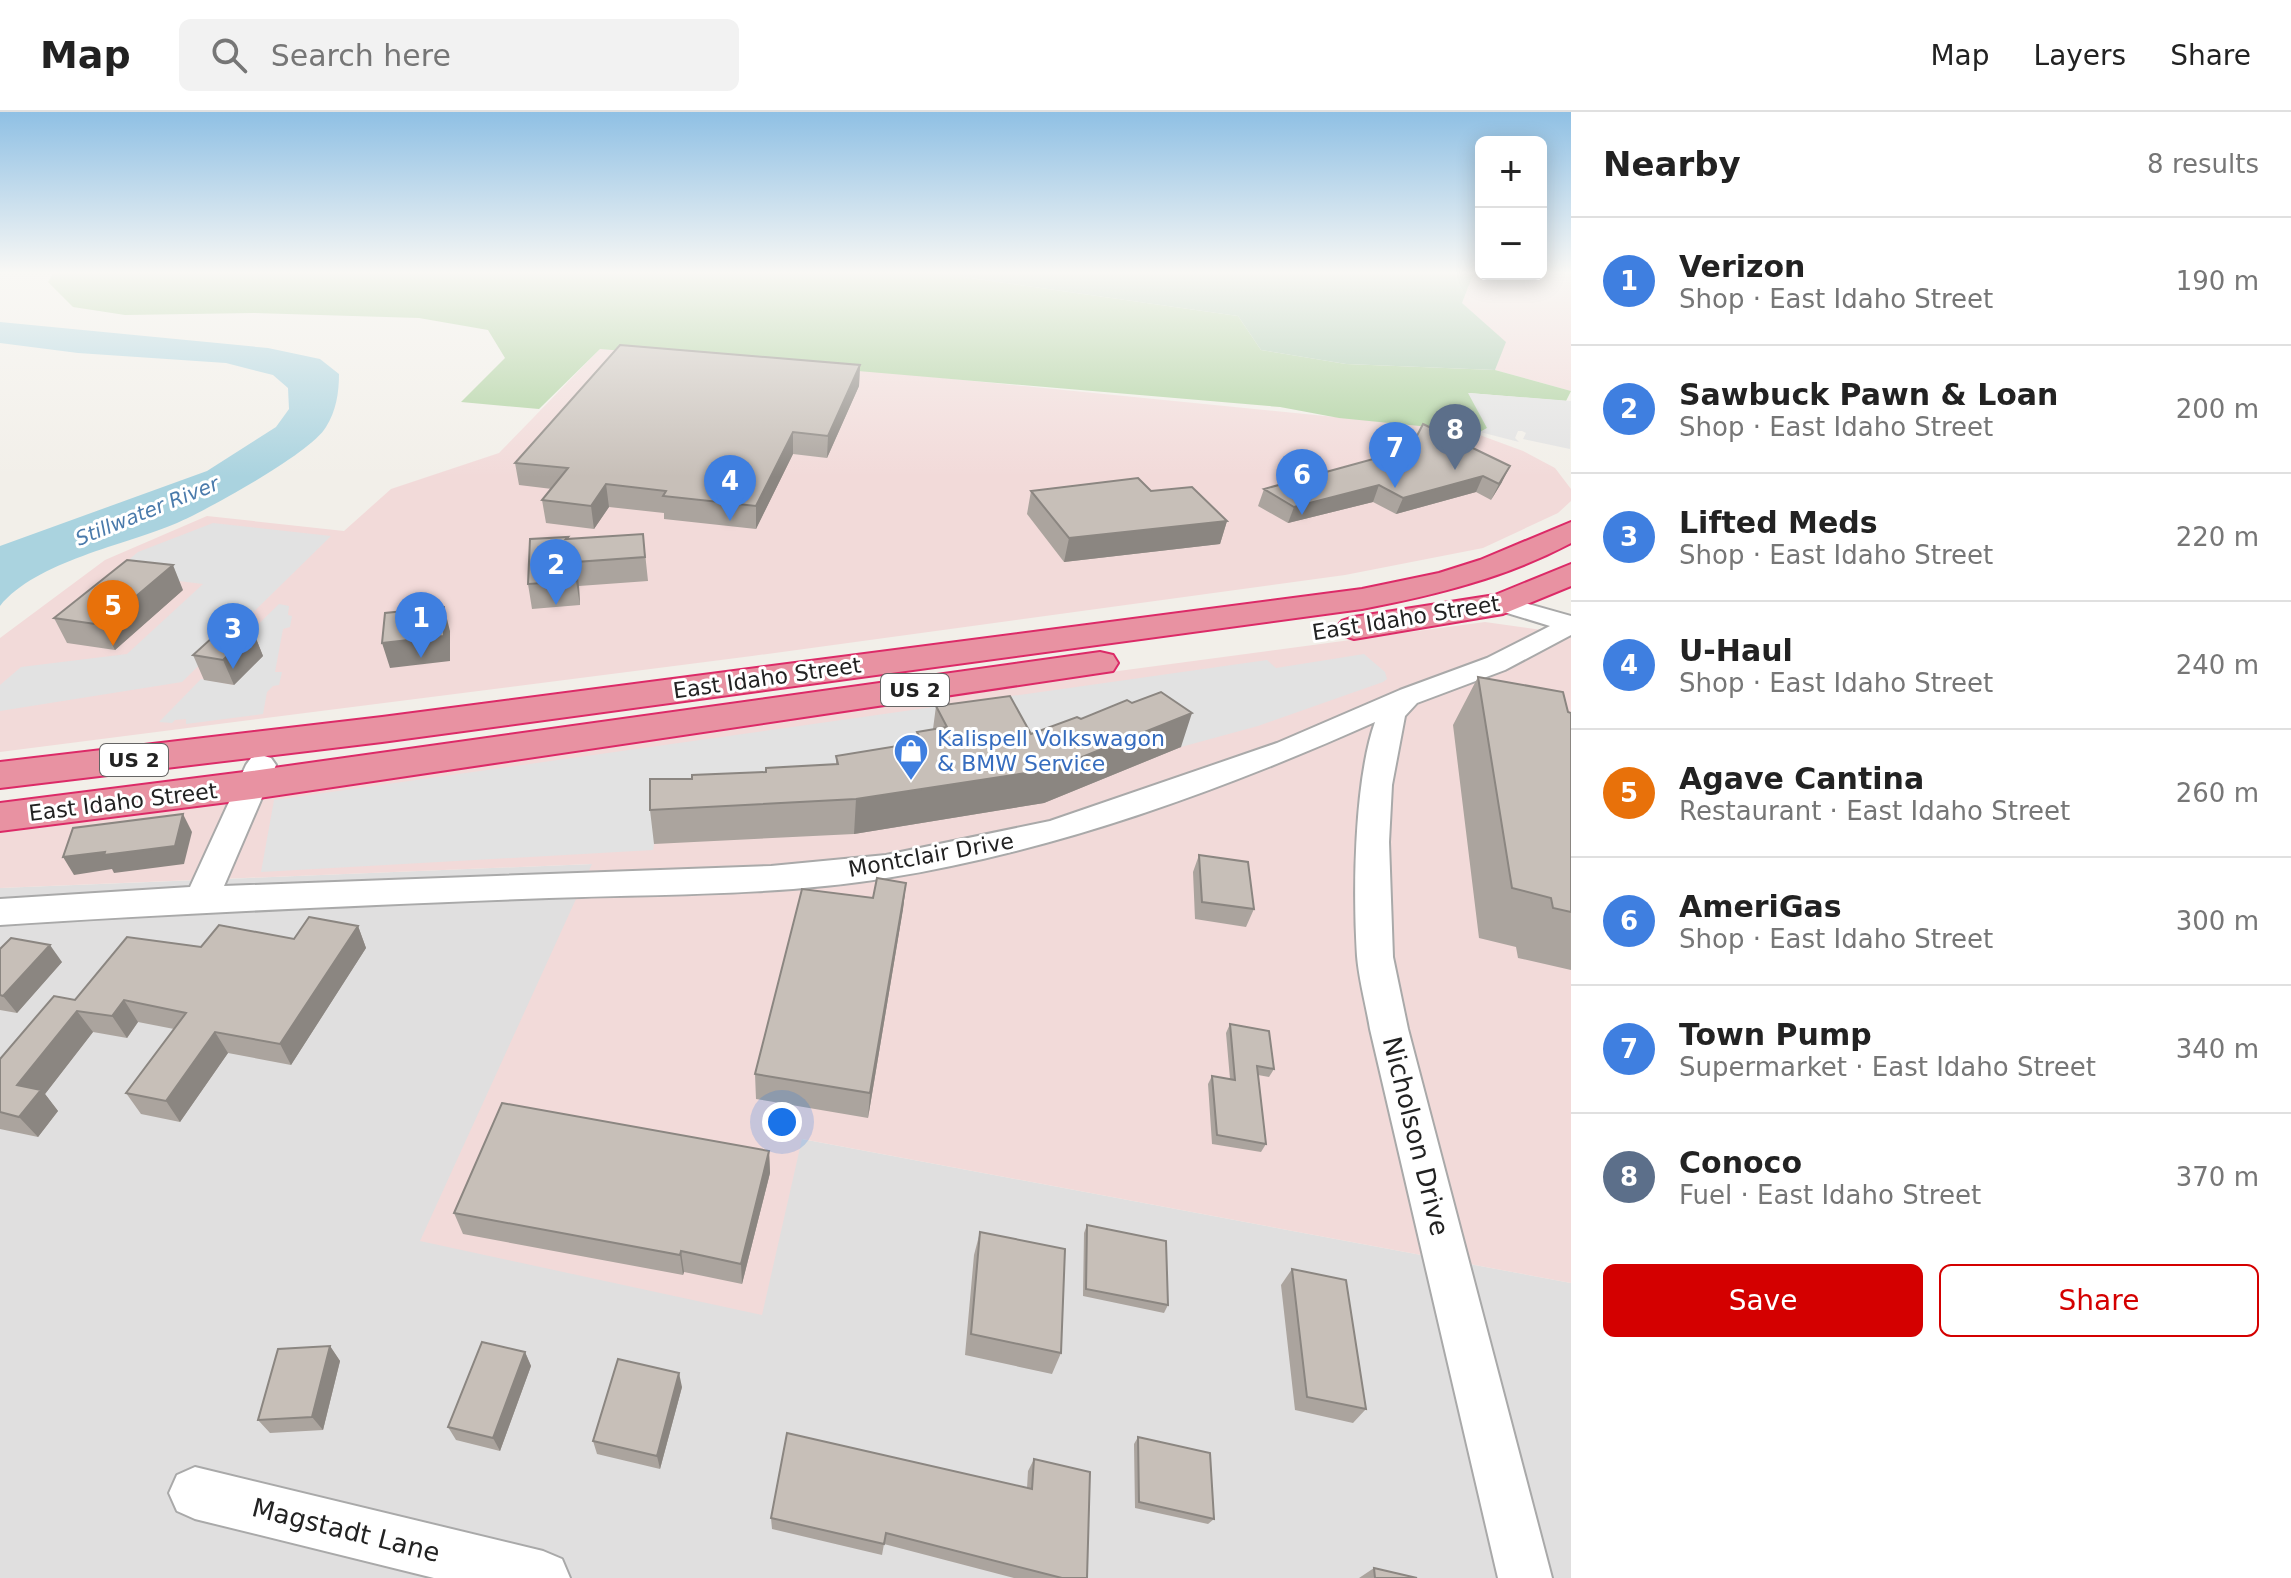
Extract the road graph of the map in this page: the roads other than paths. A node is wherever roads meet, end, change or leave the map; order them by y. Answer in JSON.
{"nodes":[{"id":1,"x":1571,"y":531,"type":"edge"},
{"id":2,"x":1571,"y":574,"type":"edge"},
{"id":3,"x":1503,"y":604,"type":"junction"},
{"id":4,"x":1571,"y":625,"type":"edge"},
{"id":5,"x":823,"y":670,"type":"junction"},
{"id":6,"x":1410,"y":696,"type":"junction"},
{"id":7,"x":442,"y":758,"type":"junction"},
{"id":8,"x":261,"y":765,"type":"junction"},
{"id":9,"x":0,"y":775,"type":"edge"},
{"id":10,"x":0,"y":803,"type":"edge"},
{"id":11,"x":0,"y":817,"type":"edge"},
{"id":12,"x":202,"y":899,"type":"junction"},
{"id":13,"x":0,"y":912,"type":"edge"},
{"id":14,"x":195,"y":1493,"type":"dead end"},
{"id":15,"x":543,"y":1578,"type":"edge"},
{"id":16,"x":1525,"y":1578,"type":"edge"}],
"edges":[{"from":1,"to":5,"type":"highway","name":"East Idaho Street","number":"US 2"},
{"from":2,"to":3,"type":"highway","name":"East Idaho Street","number":"US 2"},
{"from":3,"to":4,"type":"street","name":"Montclair Drive"},
{"from":3,"to":7,"type":"highway","name":"East Idaho Street","number":"US 2"},
{"from":4,"to":6,"type":"street","name":"Montclair Drive"},
{"from":5,"to":7,"type":"highway"},
{"from":5,"to":8,"type":"highway","name":"East Idaho Street","number":"US 2"},
{"from":6,"to":12,"type":"street","name":"Montclair Drive"},
{"from":6,"to":16,"type":"street","name":"Nicholson Drive"},
{"from":7,"to":8,"type":"highway","name":"East Idaho Street","number":"US 2"},
{"from":8,"to":9,"type":"highway","name":"East Idaho Street","number":"US 2"},
{"from":8,"to":10,"type":"highway"},
{"from":8,"to":11,"type":"highway","name":"East Idaho Street","number":"US 2"},
{"from":8,"to":12,"type":"street"},
{"from":12,"to":13,"type":"street","name":"Montclair Drive"},
{"from":14,"to":15,"type":"street","name":"Magstadt Lane"}]}
